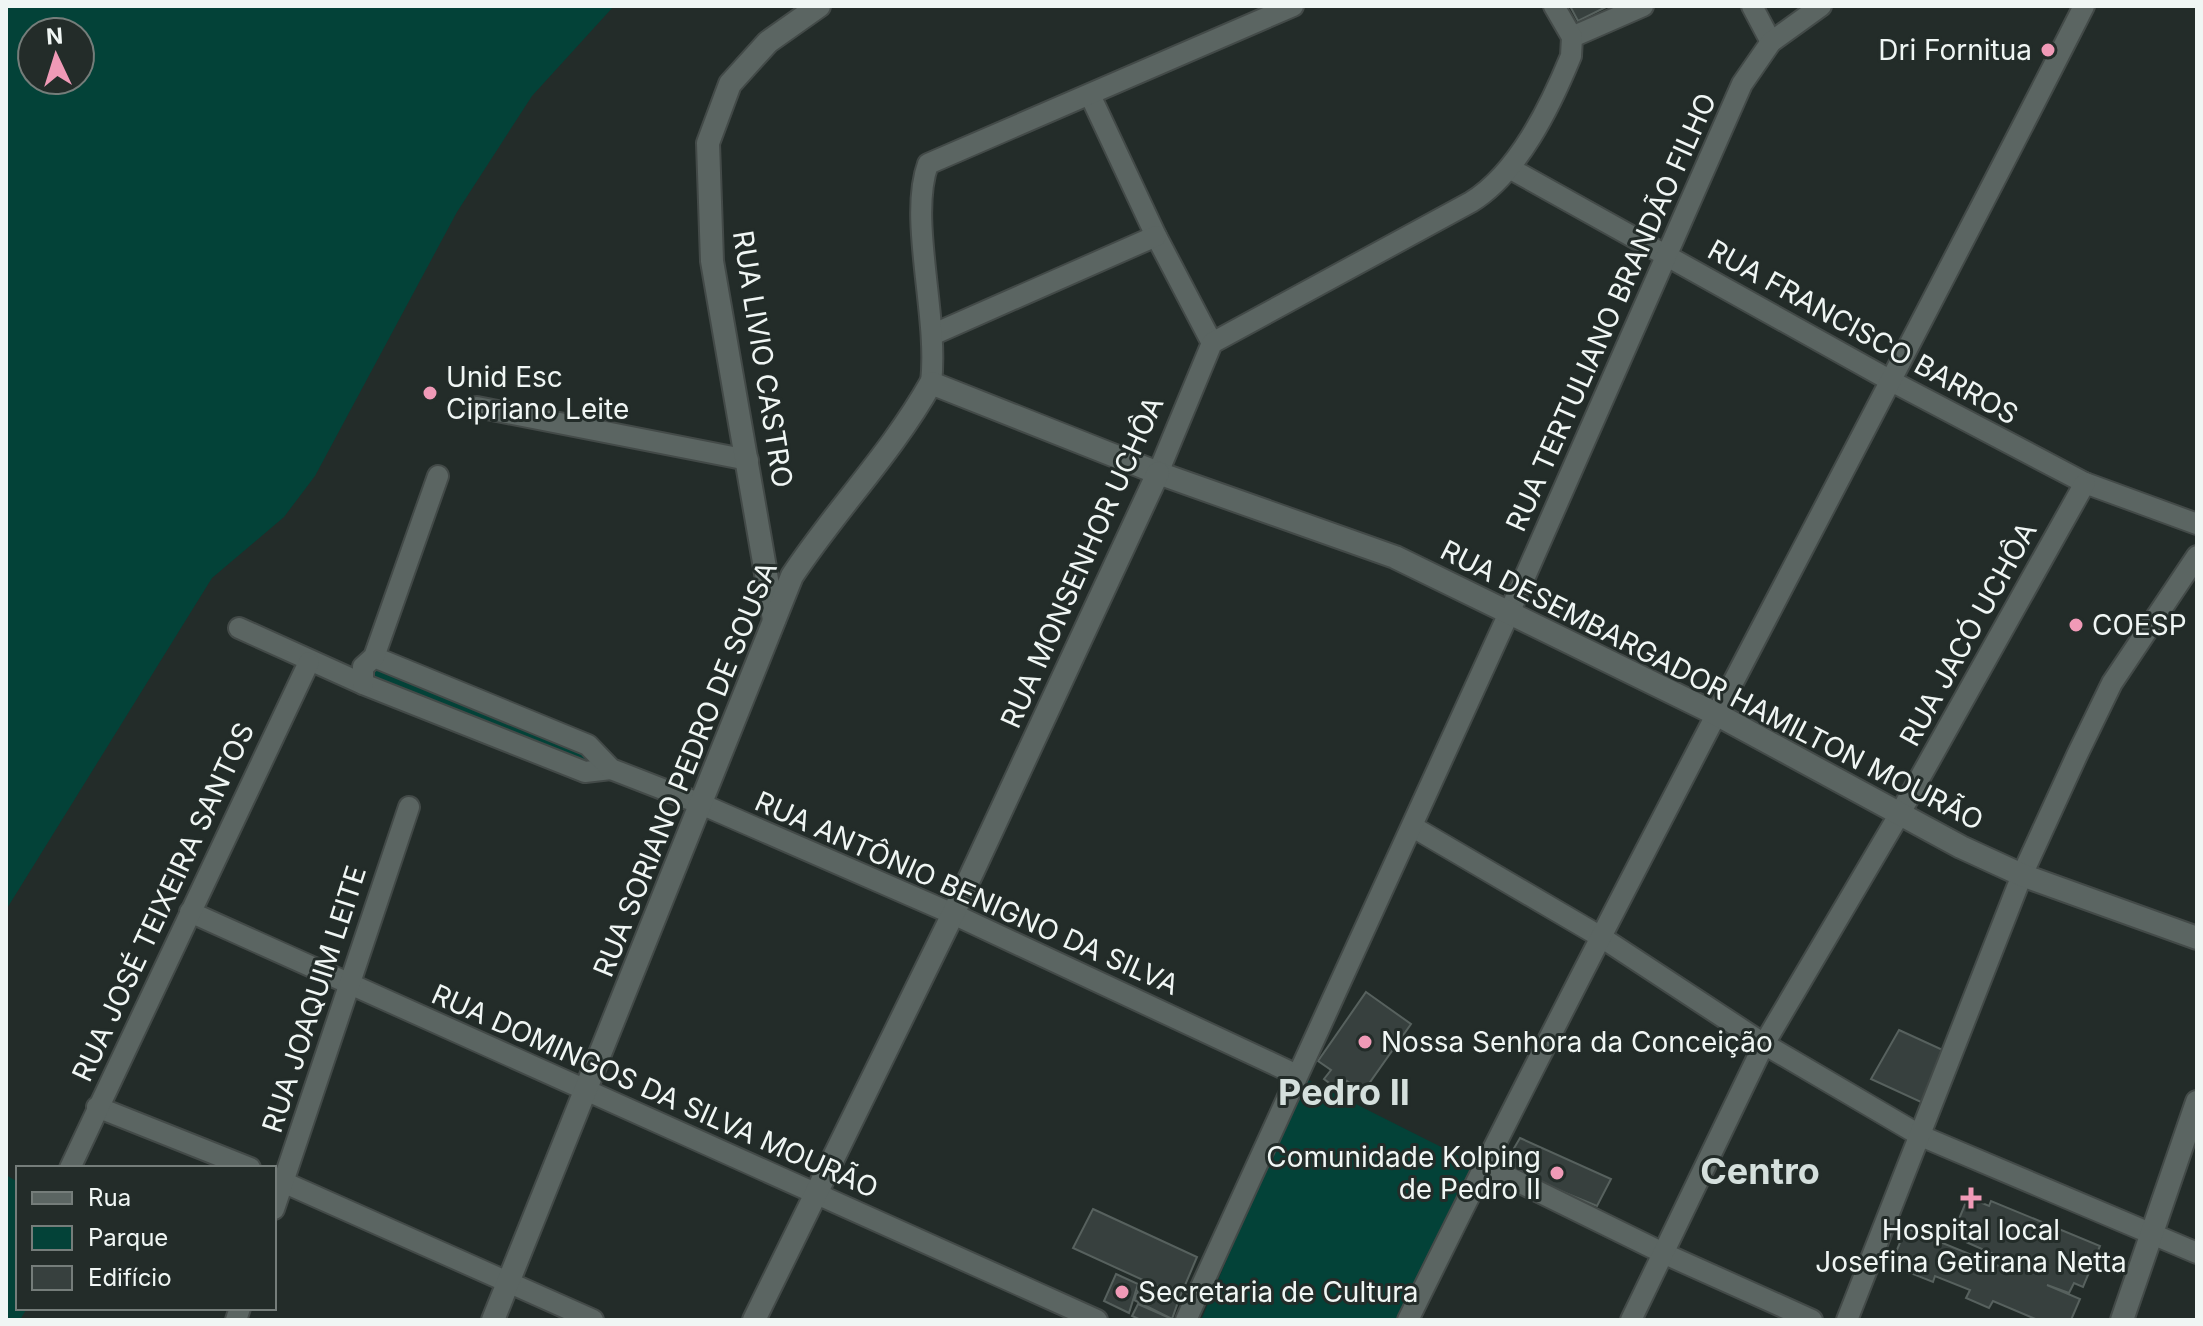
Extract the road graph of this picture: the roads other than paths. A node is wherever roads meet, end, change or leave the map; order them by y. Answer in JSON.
{"nodes":[{"id":1,"x":819,"y":6,"type":"edge"},
{"id":2,"x":1293,"y":6,"type":"edge"},
{"id":3,"x":1554,"y":6,"type":"edge"},
{"id":4,"x":1643,"y":6,"type":"edge"},
{"id":5,"x":1752,"y":6,"type":"edge"},
{"id":6,"x":1821,"y":6,"type":"edge"},
{"id":7,"x":2084,"y":6,"type":"edge"},
{"id":8,"x":1572,"y":37,"type":"junction"},
{"id":9,"x":1771,"y":42,"type":"junction"},
{"id":10,"x":1090,"y":95,"type":"junction"},
{"id":11,"x":1511,"y":169,"type":"junction"},
{"id":12,"x":1156,"y":236,"type":"junction"},
{"id":13,"x":1667,"y":257,"type":"junction"},
{"id":14,"x":934,"y":334,"type":"junction"},
{"id":15,"x":1212,"y":343,"type":"junction"},
{"id":16,"x":1893,"y":382,"type":"junction"},
{"id":17,"x":931,"y":383,"type":"junction"},
{"id":18,"x":477,"y":407,"type":"dead end"},
{"id":19,"x":748,"y":460,"type":"junction"},
{"id":20,"x":1158,"y":473,"type":"junction"},
{"id":21,"x":438,"y":476,"type":"dead end"},
{"id":22,"x":2085,"y":483,"type":"junction"},
{"id":23,"x":2197,"y":524,"type":"edge"},
{"id":24,"x":2197,"y":556,"type":"edge"},
{"id":25,"x":1509,"y":613,"type":"junction"},
{"id":26,"x":774,"y":621,"type":"junction"},
{"id":27,"x":239,"y":628,"type":"dead end"},
{"id":28,"x":374,"y":657,"type":"junction"},
{"id":29,"x":309,"y":662,"type":"junction"},
{"id":30,"x":363,"y":684,"type":"junction"},
{"id":31,"x":1718,"y":715,"type":"junction"},
{"id":32,"x":611,"y":769,"type":"junction"},
{"id":33,"x":701,"y":804,"type":"junction"},
{"id":34,"x":409,"y":807,"type":"dead end"},
{"id":35,"x":1899,"y":815,"type":"junction"},
{"id":36,"x":1413,"y":827,"type":"junction"},
{"id":37,"x":2022,"y":875,"type":"junction"},
{"id":38,"x":190,"y":912,"type":"junction"},
{"id":39,"x":953,"y":914,"type":"junction"},
{"id":40,"x":1601,"y":937,"type":"junction"},
{"id":41,"x":2197,"y":938,"type":"edge"},
{"id":42,"x":348,"y":981,"type":"junction"},
{"id":43,"x":1764,"y":1044,"type":"junction"},
{"id":44,"x":1297,"y":1075,"type":"junction"},
{"id":45,"x":586,"y":1092,"type":"junction"},
{"id":46,"x":2197,"y":1102,"type":"edge"},
{"id":47,"x":97,"y":1107,"type":"junction"},
{"id":48,"x":1921,"y":1136,"type":"junction"},
{"id":49,"x":1484,"y":1165,"type":"junction"},
{"id":50,"x":71,"y":1166,"type":"edge"},
{"id":51,"x":245,"y":1166,"type":"edge"},
{"id":52,"x":279,"y":1179,"type":"edge"},
{"id":53,"x":816,"y":1195,"type":"junction"},
{"id":54,"x":2150,"y":1234,"type":"junction"},
{"id":55,"x":2197,"y":1253,"type":"edge"},
{"id":56,"x":1665,"y":1254,"type":"junction"},
{"id":57,"x":507,"y":1283,"type":"junction"},
{"id":58,"x":493,"y":1320,"type":"edge"},
{"id":59,"x":593,"y":1320,"type":"edge"},
{"id":60,"x":754,"y":1320,"type":"edge"},
{"id":61,"x":1097,"y":1320,"type":"edge"},
{"id":62,"x":1186,"y":1320,"type":"edge"},
{"id":63,"x":1408,"y":1320,"type":"edge"},
{"id":64,"x":1631,"y":1320,"type":"edge"},
{"id":65,"x":1812,"y":1320,"type":"edge"},
{"id":66,"x":1847,"y":1320,"type":"edge"},
{"id":67,"x":2122,"y":1320,"type":"edge"}],
"edges":[{"from":1,"to":19,"type":"street","name":"RUA LIVIO CASTRO"},
{"from":2,"to":10,"type":"street"},
{"from":3,"to":8,"type":"street"},
{"from":4,"to":8,"type":"street"},
{"from":5,"to":9,"type":"street"},
{"from":6,"to":9,"type":"street","name":"RUA TERTULIANO BRANDÃO FILHO"},
{"from":7,"to":16,"type":"street"},
{"from":8,"to":11,"type":"street"},
{"from":9,"to":13,"type":"street","name":"RUA TERTULIANO BRANDÃO FILHO"},
{"from":10,"to":12,"type":"street"},
{"from":10,"to":14,"type":"street","name":"RUA SORIANO PEDRO DE SOUSA"},
{"from":11,"to":13,"type":"street","name":"RUA FRANCISCO BARROS"},
{"from":11,"to":15,"type":"street"},
{"from":12,"to":14,"type":"street"},
{"from":12,"to":15,"type":"street"},
{"from":13,"to":16,"type":"street","name":"RUA FRANCISCO BARROS"},
{"from":13,"to":25,"type":"street","name":"RUA TERTULIANO BRANDÃO FILHO"},
{"from":14,"to":17,"type":"street","name":"RUA SORIANO PEDRO DE SOUSA"},
{"from":15,"to":20,"type":"street","name":"RUA MONSENHOR UCHÔA"},
{"from":16,"to":22,"type":"street","name":"RUA FRANCISCO BARROS"},
{"from":16,"to":31,"type":"street"},
{"from":17,"to":20,"type":"street","name":"RUA DESEMBARGADOR HAMILTON MOURÃO"},
{"from":17,"to":26,"type":"street","name":"RUA SORIANO PEDRO DE SOUSA"},
{"from":18,"to":19,"type":"street"},
{"from":19,"to":26,"type":"street","name":"RUA LIVIO CASTRO"},
{"from":20,"to":25,"type":"street","name":"RUA DESEMBARGADOR HAMILTON MOURÃO"},
{"from":20,"to":39,"type":"street","name":"RUA MONSENHOR UCHÔA"},
{"from":21,"to":28,"type":"street"},
{"from":22,"to":23,"type":"street","name":"RUA FRANCISCO BARROS"},
{"from":22,"to":35,"type":"street","name":"RUA JACÓ UCHÔA"},
{"from":24,"to":37,"type":"street"},
{"from":25,"to":31,"type":"street","name":"RUA DESEMBARGADOR HAMILTON MOURÃO"},
{"from":25,"to":36,"type":"street","name":"RUA TERTULIANO BRANDÃO FILHO"},
{"from":26,"to":33,"type":"street","name":"RUA SORIANO PEDRO DE SOUSA"},
{"from":27,"to":29,"type":"street","name":"RUA ANTÔNIO BENIGNO DA SILVA"},
{"from":28,"to":30,"type":"street"},
{"from":28,"to":32,"type":"street","name":"RUA ANTÔNIO BENIGNO DA SILVA"},
{"from":29,"to":30,"type":"street","name":"RUA ANTÔNIO BENIGNO DA SILVA"},
{"from":29,"to":38,"type":"street","name":"RUA JOSÉ TEIXEIRA SANTOS"},
{"from":30,"to":32,"type":"street","name":"RUA ANTÔNIO BENIGNO DA SILVA"},
{"from":31,"to":35,"type":"street","name":"RUA DESEMBARGADOR HAMILTON MOURÃO"},
{"from":31,"to":40,"type":"street"},
{"from":32,"to":33,"type":"street","name":"RUA ANTÔNIO BENIGNO DA SILVA"},
{"from":33,"to":39,"type":"street","name":"RUA ANTÔNIO BENIGNO DA SILVA"},
{"from":33,"to":45,"type":"street","name":"RUA SORIANO PEDRO DE SOUSA"},
{"from":34,"to":42,"type":"street","name":"RUA JOAQUIM LEITE"},
{"from":35,"to":37,"type":"street","name":"RUA DESEMBARGADOR HAMILTON MOURÃO"},
{"from":35,"to":43,"type":"street","name":"RUA JACÓ UCHÔA"},
{"from":36,"to":40,"type":"street"},
{"from":36,"to":44,"type":"street","name":"RUA TERTULIANO BRANDÃO FILHO"},
{"from":37,"to":41,"type":"street","name":"RUA DESEMBARGADOR HAMILTON MOURÃO"},
{"from":37,"to":48,"type":"street"},
{"from":38,"to":42,"type":"street","name":"RUA DOMINGOS DA SILVA MOURÃO"},
{"from":38,"to":47,"type":"street","name":"RUA JOSÉ TEIXEIRA SANTOS"},
{"from":39,"to":44,"type":"street","name":"RUA ANTÔNIO BENIGNO DA SILVA"},
{"from":39,"to":53,"type":"street","name":"RUA MONSENHOR UCHÔA"},
{"from":40,"to":43,"type":"street"},
{"from":40,"to":49,"type":"street"},
{"from":42,"to":45,"type":"street","name":"RUA DOMINGOS DA SILVA MOURÃO"},
{"from":42,"to":52,"type":"street","name":"RUA JOAQUIM LEITE"},
{"from":43,"to":48,"type":"street"},
{"from":43,"to":56,"type":"street","name":"RUA JACÓ UCHÔA"},
{"from":44,"to":62,"type":"street","name":"RUA TERTULIANO BRANDÃO FILHO"},
{"from":45,"to":53,"type":"street","name":"RUA DOMINGOS DA SILVA MOURÃO"},
{"from":45,"to":57,"type":"street","name":"RUA SORIANO PEDRO DE SOUSA"},
{"from":46,"to":54,"type":"street"},
{"from":47,"to":50,"type":"street","name":"RUA JOSÉ TEIXEIRA SANTOS"},
{"from":47,"to":51,"type":"street"},
{"from":48,"to":54,"type":"street"},
{"from":48,"to":66,"type":"street"},
{"from":49,"to":56,"type":"street"},
{"from":49,"to":63,"type":"street"},
{"from":52,"to":57,"type":"street"},
{"from":53,"to":60,"type":"street","name":"RUA MONSENHOR UCHÔA"},
{"from":53,"to":61,"type":"street","name":"RUA DOMINGOS DA SILVA MOURÃO"},
{"from":54,"to":55,"type":"street"},
{"from":54,"to":67,"type":"street"},
{"from":56,"to":64,"type":"street","name":"RUA JACÓ UCHÔA"},
{"from":56,"to":65,"type":"street"},
{"from":57,"to":58,"type":"street","name":"RUA SORIANO PEDRO DE SOUSA"},
{"from":57,"to":59,"type":"street"}]}
